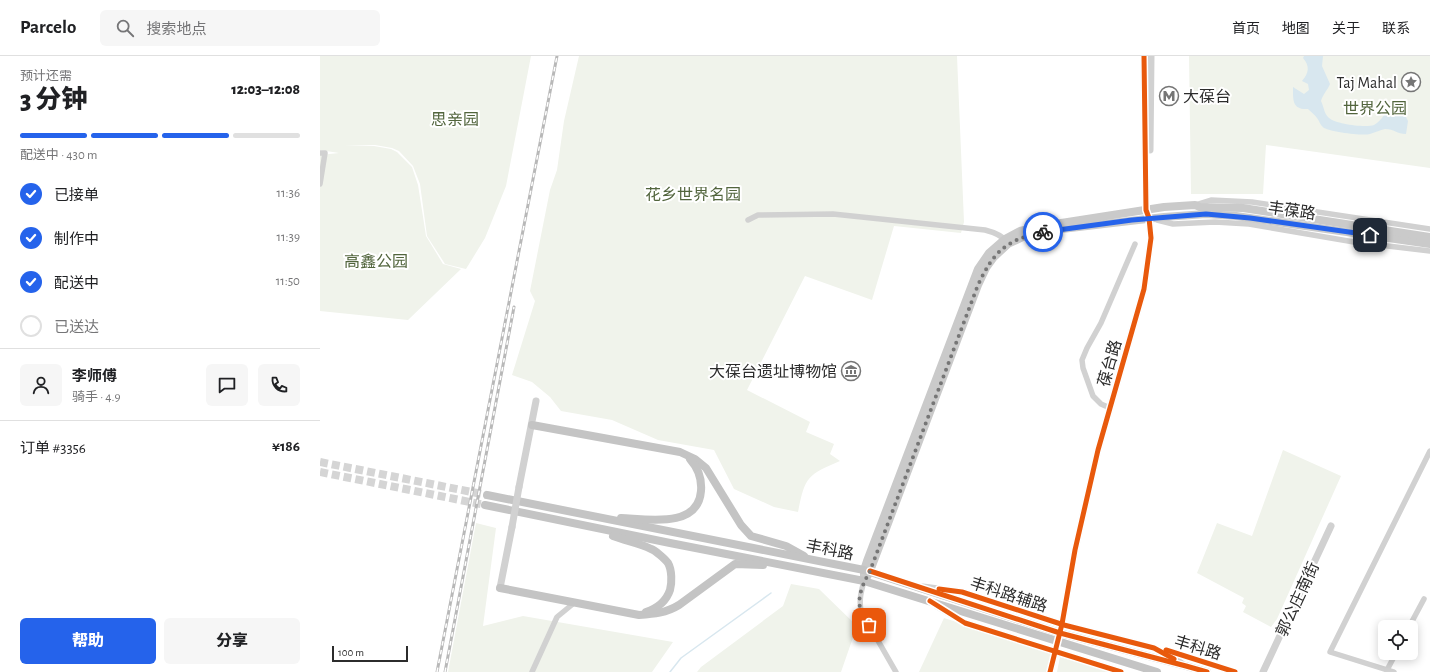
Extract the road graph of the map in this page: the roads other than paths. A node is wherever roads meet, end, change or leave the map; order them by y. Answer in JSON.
{"nodes":[{"id":1,"x":1144,"y":56,"type":"edge"},
{"id":2,"x":1150,"y":56,"type":"edge"},
{"id":3,"x":320,"y":153,"type":"edge"},
{"id":4,"x":320,"y":184,"type":"edge"},
{"id":5,"x":1195,"y":205,"type":"junction"},
{"id":6,"x":1148,"y":213,"type":"junction"},
{"id":7,"x":748,"y":220,"type":"dead end"},
{"id":8,"x":1430,"y":229,"type":"edge"},
{"id":9,"x":1430,"y":237,"type":"edge"},
{"id":10,"x":1006,"y":242,"type":"junction"},
{"id":11,"x":1135,"y":244,"type":"dead end"},
{"id":12,"x":1430,"y":244,"type":"edge"},
{"id":13,"x":1430,"y":252,"type":"edge"},
{"id":14,"x":536,"y":401,"type":"dead end"},
{"id":15,"x":1110,"y":408,"type":"junction"},
{"id":16,"x":532,"y":425,"type":"junction"},
{"id":17,"x":680,"y":452,"type":"junction"},
{"id":18,"x":1430,"y":452,"type":"edge"},
{"id":19,"x":487,"y":495,"type":"tunnel mouth"},
{"id":20,"x":485,"y":505,"type":"tunnel mouth"},
{"id":21,"x":596,"y":517,"type":"junction"},
{"id":22,"x":1331,"y":526,"type":"dead end"},
{"id":23,"x":592,"y":527,"type":"junction"},
{"id":24,"x":812,"y":560,"type":"junction"},
{"id":25,"x":786,"y":566,"type":"junction"},
{"id":26,"x":867,"y":571,"type":"junction"},
{"id":27,"x":864,"y":582,"type":"junction"},
{"id":28,"x":913,"y":585,"type":"junction"},
{"id":29,"x":500,"y":588,"type":"joint"},
{"id":30,"x":1424,"y":599,"type":"dead end"},
{"id":31,"x":930,"y":601,"type":"junction"},
{"id":32,"x":574,"y":603,"type":"junction"},
{"id":33,"x":639,"y":614,"type":"junction"},
{"id":34,"x":1413,"y":620,"type":"edge"},
{"id":35,"x":1062,"y":624,"type":"junction"},
{"id":36,"x":1060,"y":633,"type":"junction"},
{"id":37,"x":1057,"y":642,"type":"junction"},
{"id":38,"x":1055,"y":651,"type":"junction"},
{"id":39,"x":1392,"y":660,"type":"edge"},
{"id":40,"x":1186,"y":666,"type":"junction"},
{"id":41,"x":1387,"y":670,"type":"junction"},
{"id":42,"x":532,"y":672,"type":"edge"},
{"id":43,"x":896,"y":672,"type":"edge"},
{"id":44,"x":1050,"y":672,"type":"edge"},
{"id":45,"x":1122,"y":672,"type":"edge"},
{"id":46,"x":1157,"y":672,"type":"edge"},
{"id":47,"x":1206,"y":672,"type":"edge"},
{"id":48,"x":1263,"y":672,"type":"edge"},
{"id":49,"x":1394,"y":672,"type":"edge"}],
"edges":[{"from":1,"to":6,"type":"street","name":"葆台路"},
{"from":2,"to":6,"type":"street","name":"葆台路"},
{"from":3,"to":4,"type":"street"},
{"from":5,"to":6,"type":"main road","name":"丰葆路"},
{"from":5,"to":8,"type":"street"},
{"from":5,"to":9,"type":"main road","name":"丰葆路"},
{"from":6,"to":10,"type":"main road"},
{"from":6,"to":12,"type":"main road","name":"丰葆路"},
{"from":6,"to":13,"type":"street"},
{"from":6,"to":15,"type":"street","name":"葆台路"},
{"from":7,"to":10,"type":"street"},
{"from":10,"to":26,"type":"main road"},
{"from":11,"to":15,"type":"street"},
{"from":14,"to":16,"type":"street"},
{"from":15,"to":35,"type":"street","name":"葆台路"},
{"from":16,"to":17,"type":"main road"},
{"from":16,"to":29,"type":"street","bridge":true},
{"from":17,"to":21,"type":"main road"},
{"from":17,"to":24,"type":"main road"},
{"from":18,"to":41,"type":"street"},
{"from":19,"to":21,"type":"main road","name":"丰科路"},
{"from":20,"to":23,"type":"main road","name":"丰科路"},
{"from":21,"to":24,"type":"main road","name":"丰科路"},
{"from":22,"to":48,"type":"street","name":"郭公庄南街"},
{"from":23,"to":25,"type":"main road","name":"丰科路"},
{"from":23,"to":33,"type":"main road"},
{"from":24,"to":26,"type":"main road","name":"丰科路"},
{"from":25,"to":27,"type":"main road","name":"丰科路"},
{"from":25,"to":33,"type":"main road"},
{"from":26,"to":27,"type":"main road"},
{"from":26,"to":28,"type":"main road","name":"丰科路"},
{"from":27,"to":31,"type":"main road","name":"丰科路"},
{"from":27,"to":43,"type":"street"},
{"from":28,"to":35,"type":"street","name":"丰科路辅路"},
{"from":28,"to":36,"type":"main road","name":"丰科路"},
{"from":29,"to":32,"type":"main road"},
{"from":30,"to":34,"type":"street"},
{"from":31,"to":37,"type":"main road","name":"丰科路"},
{"from":31,"to":38,"type":"street"},
{"from":32,"to":33,"type":"main road"},
{"from":32,"to":42,"type":"street"},
{"from":35,"to":36,"type":"street","name":"葆台路"},
{"from":35,"to":40,"type":"street","name":"丰科路辅路"},
{"from":36,"to":37,"type":"street","name":"葆台路"},
{"from":36,"to":40,"type":"main road","name":"丰科路"},
{"from":37,"to":38,"type":"street","name":"葆台路"},
{"from":37,"to":46,"type":"main road","name":"丰科路"},
{"from":38,"to":44,"type":"street","name":"葆台路"},
{"from":38,"to":45,"type":"street"},
{"from":39,"to":41,"type":"street"},
{"from":40,"to":47,"type":"main road","name":"丰科路"},
{"from":41,"to":49,"type":"street"}]}
